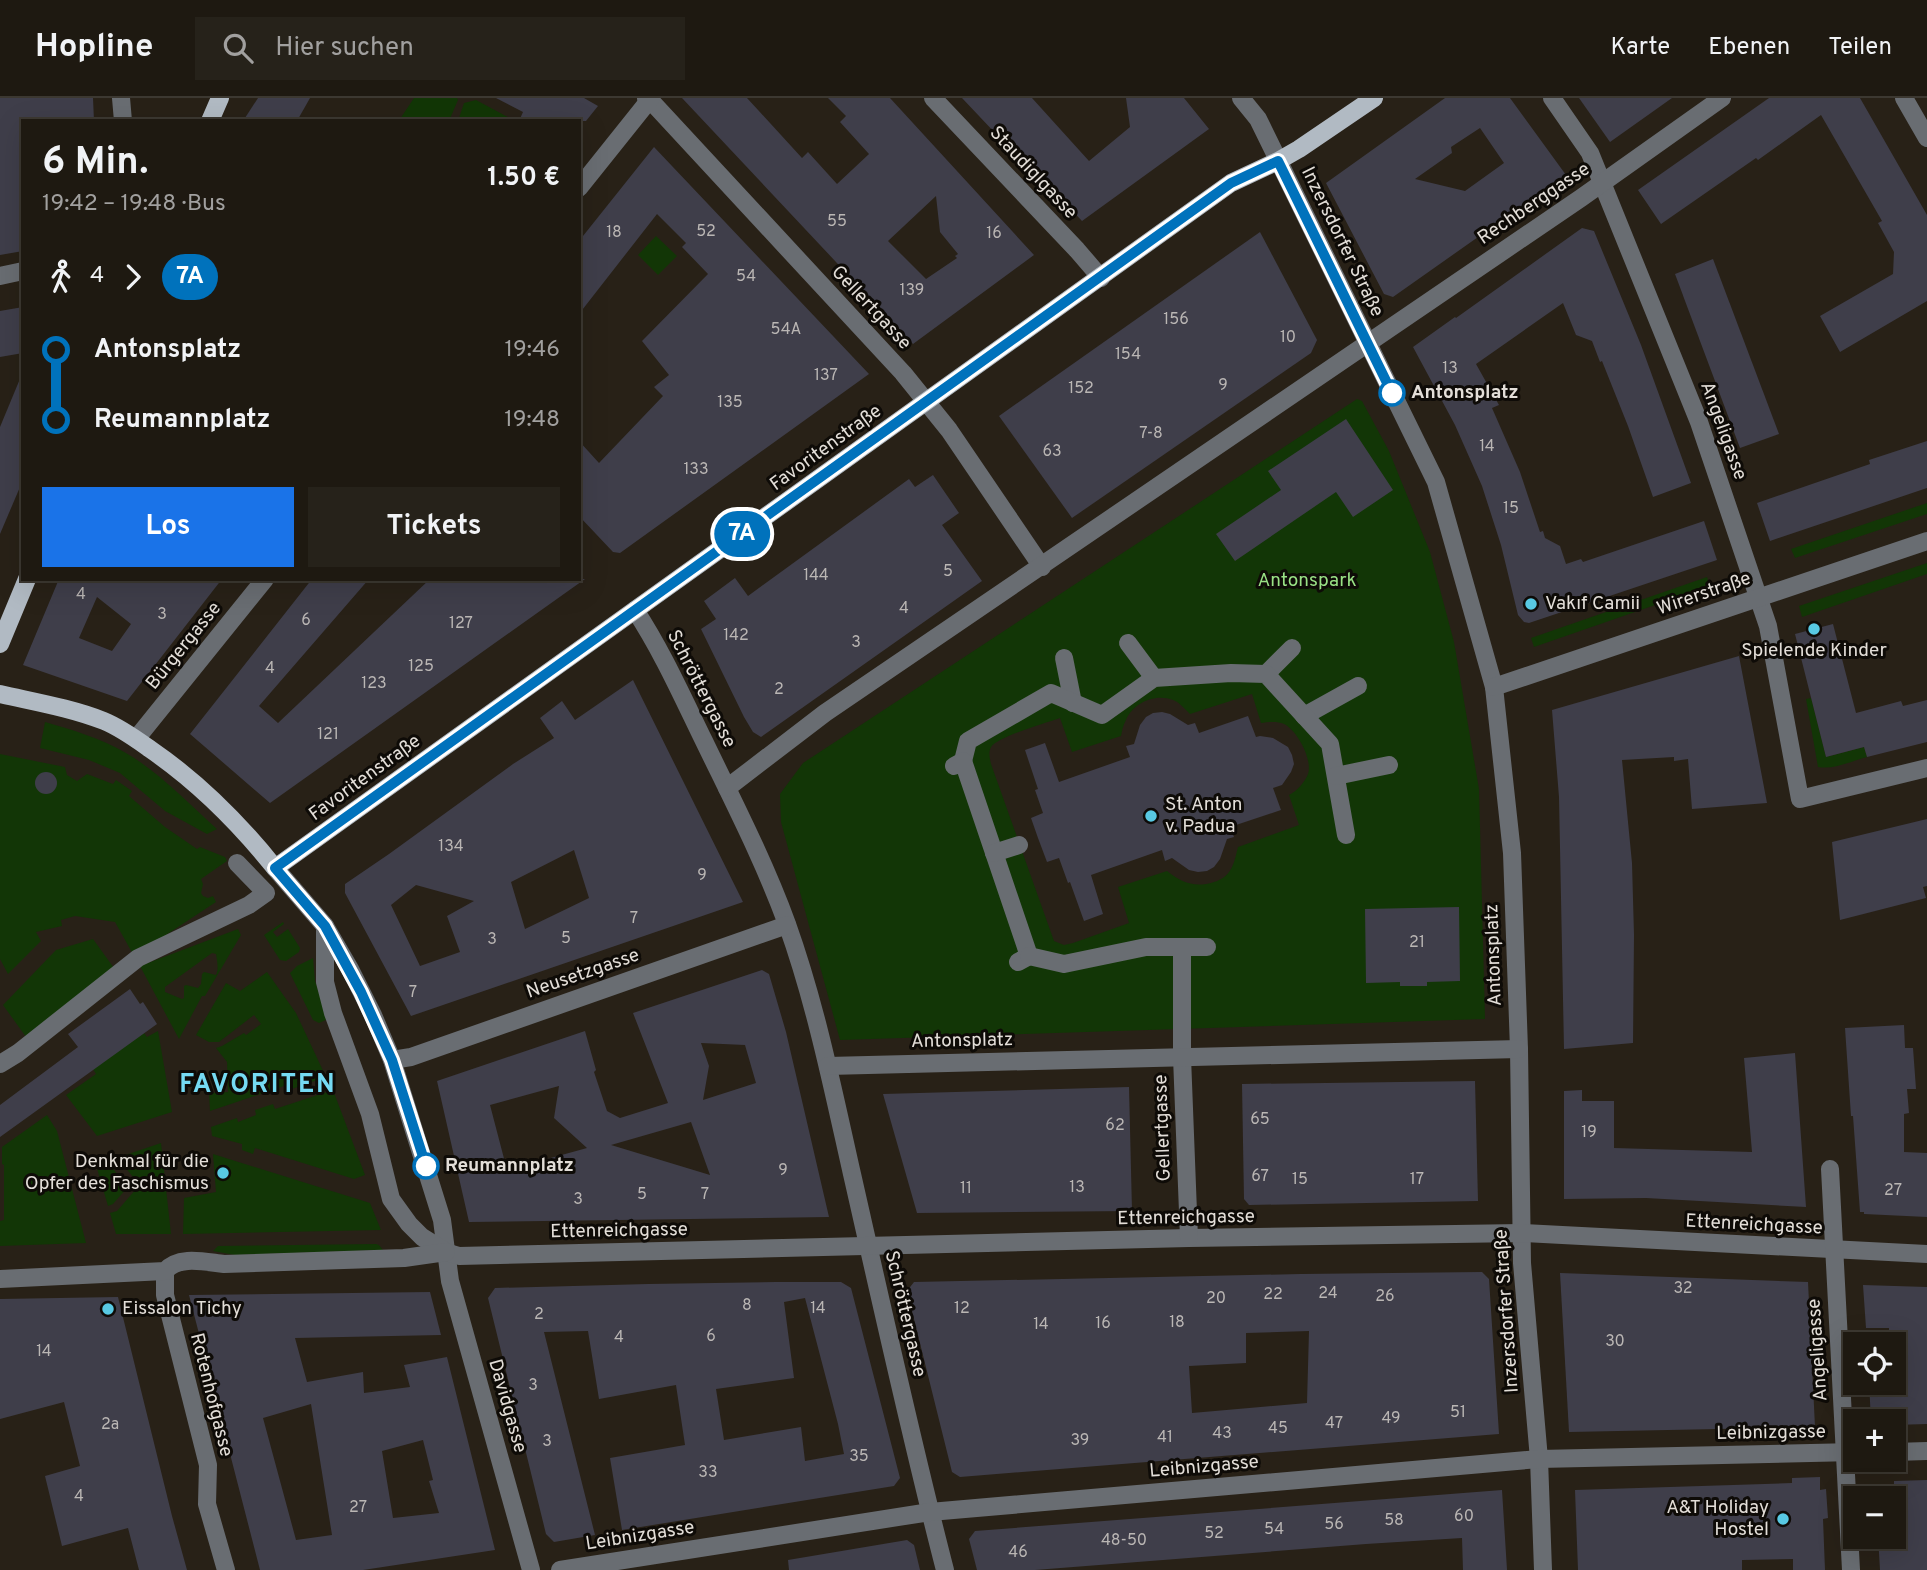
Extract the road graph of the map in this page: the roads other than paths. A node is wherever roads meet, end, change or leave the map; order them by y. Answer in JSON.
{"nodes":[{"id":1,"x":121,"y":98,"type":"edge"},
{"id":2,"x":220,"y":98,"type":"edge"},
{"id":3,"x":933,"y":98,"type":"edge"},
{"id":4,"x":1241,"y":98,"type":"edge"},
{"id":5,"x":1374,"y":98,"type":"edge"},
{"id":6,"x":1552,"y":98,"type":"edge"},
{"id":7,"x":1721,"y":98,"type":"edge"},
{"id":8,"x":1904,"y":98,"type":"edge"},
{"id":9,"x":649,"y":99,"type":"edge"},
{"id":10,"x":123,"y":119,"type":"edge"},
{"id":11,"x":211,"y":119,"type":"edge"},
{"id":12,"x":1927,"y":138,"type":"edge"},
{"id":13,"x":1278,"y":161,"type":"junction"},
{"id":14,"x":1603,"y":183,"type":"junction"},
{"id":15,"x":581,"y":185,"type":"edge"},
{"id":16,"x":21,"y":271,"type":"edge"},
{"id":17,"x":0,"y":276,"type":"edge"},
{"id":18,"x":1101,"y":278,"type":"junction"},
{"id":19,"x":1368,"y":343,"type":"junction"},
{"id":20,"x":926,"y":402,"type":"junction"},
{"id":21,"x":1927,"y":541,"type":"edge"},
{"id":22,"x":1042,"y":567,"type":"junction"},
{"id":23,"x":26,"y":581,"type":"edge"},
{"id":24,"x":263,"y":581,"type":"edge"},
{"id":25,"x":1759,"y":598,"type":"junction"},
{"id":26,"x":635,"y":610,"type":"junction"},
{"id":27,"x":1128,"y":643,"type":"dead end"},
{"id":28,"x":0,"y":644,"type":"edge"},
{"id":29,"x":1292,"y":648,"type":"dead end"},
{"id":30,"x":1065,"y":658,"type":"dead end"},
{"id":31,"x":1266,"y":674,"type":"junction"},
{"id":32,"x":1154,"y":678,"type":"junction"},
{"id":33,"x":1358,"y":685,"type":"dead end"},
{"id":34,"x":1494,"y":687,"type":"junction"},
{"id":35,"x":0,"y":694,"type":"edge"},
{"id":36,"x":1073,"y":703,"type":"junction"},
{"id":37,"x":1304,"y":716,"type":"junction"},
{"id":38,"x":136,"y":738,"type":"junction"},
{"id":39,"x":1389,"y":765,"type":"dead end"},
{"id":40,"x":1927,"y":768,"type":"edge"},
{"id":41,"x":1336,"y":776,"type":"junction"},
{"id":42,"x":727,"y":788,"type":"junction"},
{"id":43,"x":1346,"y":835,"type":"dead end"},
{"id":44,"x":1019,"y":845,"type":"dead end"},
{"id":45,"x":994,"y":853,"type":"junction"},
{"id":46,"x":237,"y":863,"type":"dead end"},
{"id":47,"x":275,"y":868,"type":"junction"},
{"id":48,"x":787,"y":925,"type":"junction"},
{"id":49,"x":325,"y":926,"type":"junction"},
{"id":50,"x":1182,"y":947,"type":"junction"},
{"id":51,"x":1207,"y":947,"type":"dead end"},
{"id":52,"x":1518,"y":1049,"type":"junction"},
{"id":53,"x":1182,"y":1058,"type":"junction"},
{"id":54,"x":392,"y":1060,"type":"junction"},
{"id":55,"x":0,"y":1063,"type":"edge"},
{"id":56,"x":828,"y":1066,"type":"junction"},
{"id":57,"x":1830,"y":1169,"type":"dead end"},
{"id":58,"x":1522,"y":1233,"type":"junction"},
{"id":59,"x":1189,"y":1238,"type":"junction"},
{"id":60,"x":868,"y":1246,"type":"junction"},
{"id":61,"x":1833,"y":1250,"type":"junction"},
{"id":62,"x":446,"y":1252,"type":"junction"},
{"id":63,"x":1927,"y":1254,"type":"edge"},
{"id":64,"x":165,"y":1271,"type":"junction"},
{"id":65,"x":0,"y":1279,"type":"edge"},
{"id":66,"x":1847,"y":1409,"type":"edge"},
{"id":67,"x":1906,"y":1451,"type":"edge"},
{"id":68,"x":1927,"y":1451,"type":"edge"},
{"id":69,"x":1843,"y":1452,"type":"edge"},
{"id":70,"x":1539,"y":1459,"type":"junction"},
{"id":71,"x":1851,"y":1472,"type":"edge"},
{"id":72,"x":930,"y":1512,"type":"junction"},
{"id":73,"x":226,"y":1570,"type":"edge"},
{"id":74,"x":531,"y":1570,"type":"edge"},
{"id":75,"x":560,"y":1570,"type":"edge"},
{"id":76,"x":945,"y":1570,"type":"edge"},
{"id":77,"x":1544,"y":1570,"type":"edge"},
{"id":78,"x":1851,"y":1570,"type":"edge"}],
"edges":[{"from":1,"to":10,"type":"street"},
{"from":2,"to":11,"type":"main road"},
{"from":3,"to":18,"type":"street","name":"Staudiglgasse"},
{"from":4,"to":13,"type":"street","name":"Inzersdorfer Straße"},
{"from":5,"to":13,"type":"main road","name":"Favoritenstraße"},
{"from":6,"to":14,"type":"street","name":"Angeligasse"},
{"from":7,"to":14,"type":"street","name":"Rechberggasse"},
{"from":8,"to":12,"type":"street"},
{"from":9,"to":15,"type":"street"},
{"from":9,"to":20,"type":"street","name":"Gellertgasse"},
{"from":13,"to":18,"type":"main road","name":"Favoritenstraße"},
{"from":13,"to":19,"type":"street","name":"Inzersdorfer Straße"},
{"from":14,"to":19,"type":"street","name":"Rechberggasse"},
{"from":14,"to":25,"type":"street","name":"Angeligasse"},
{"from":16,"to":17,"type":"street"},
{"from":18,"to":20,"type":"main road","name":"Favoritenstraße"},
{"from":19,"to":22,"type":"street"},
{"from":19,"to":34,"type":"street","name":"Antonsplatz"},
{"from":20,"to":22,"type":"street","name":"Gellertgasse"},
{"from":20,"to":26,"type":"main road","name":"Favoritenstraße"},
{"from":21,"to":25,"type":"street","name":"Wirerstraße"},
{"from":22,"to":42,"type":"street"},
{"from":23,"to":28,"type":"main road"},
{"from":24,"to":38,"type":"street","name":"Bürgergasse"},
{"from":25,"to":34,"type":"street","name":"Wirerstraße"},
{"from":25,"to":40,"type":"street","name":"Angeligasse"},
{"from":26,"to":42,"type":"street","name":"Schröttergasse"},
{"from":26,"to":47,"type":"main road","name":"Favoritenstraße"},
{"from":27,"to":32,"type":"street"},
{"from":29,"to":31,"type":"street"},
{"from":30,"to":36,"type":"street"},
{"from":31,"to":32,"type":"street"},
{"from":31,"to":37,"type":"street"},
{"from":32,"to":36,"type":"street"},
{"from":33,"to":37,"type":"street"},
{"from":34,"to":52,"type":"street","name":"Antonsplatz"},
{"from":35,"to":38,"type":"main road"},
{"from":36,"to":45,"type":"street"},
{"from":37,"to":41,"type":"street"},
{"from":38,"to":47,"type":"main road"},
{"from":39,"to":41,"type":"street"},
{"from":41,"to":43,"type":"street"},
{"from":42,"to":48,"type":"street"},
{"from":44,"to":45,"type":"street"},
{"from":45,"to":50,"type":"street"},
{"from":46,"to":55,"type":"street"},
{"from":47,"to":49,"type":"street"},
{"from":48,"to":54,"type":"street","name":"Neusetzgasse"},
{"from":48,"to":56,"type":"street"},
{"from":49,"to":54,"type":"street"},
{"from":49,"to":62,"type":"street"},
{"from":50,"to":51,"type":"street"},
{"from":50,"to":53,"type":"street"},
{"from":52,"to":53,"type":"street","name":"Antonsplatz"},
{"from":52,"to":58,"type":"street","name":"Inzersdorfer Straße"},
{"from":53,"to":56,"type":"street","name":"Antonsplatz"},
{"from":53,"to":59,"type":"street","name":"Gellertgasse"},
{"from":54,"to":62,"type":"street"},
{"from":56,"to":60,"type":"street","name":"Schröttergasse"},
{"from":57,"to":61,"type":"street","name":"Angeligasse"},
{"from":58,"to":59,"type":"street","name":"Ettenreichgasse"},
{"from":58,"to":61,"type":"street","name":"Ettenreichgasse"},
{"from":58,"to":70,"type":"street","name":"Inzersdorfer Straße"},
{"from":59,"to":60,"type":"street","name":"Ettenreichgasse"},
{"from":60,"to":62,"type":"street","name":"Ettenreichgasse"},
{"from":60,"to":72,"type":"street","name":"Schröttergasse"},
{"from":61,"to":63,"type":"street","name":"Ettenreichgasse"},
{"from":61,"to":66,"type":"street","name":"Angeligasse"},
{"from":62,"to":64,"type":"street"},
{"from":62,"to":74,"type":"street","name":"Davidgasse"},
{"from":64,"to":65,"type":"street"},
{"from":64,"to":73,"type":"street","name":"Rotenhofgasse"},
{"from":67,"to":68,"type":"street"},
{"from":69,"to":70,"type":"street","name":"Leibnizgasse"},
{"from":70,"to":72,"type":"street","name":"Leibnizgasse"},
{"from":70,"to":77,"type":"street","name":"Inzersdorfer Straße"},
{"from":71,"to":78,"type":"street","name":"Angeligasse"},
{"from":72,"to":75,"type":"street","name":"Leibnizgasse"},
{"from":72,"to":76,"type":"street","name":"Schröttergasse"}]}
